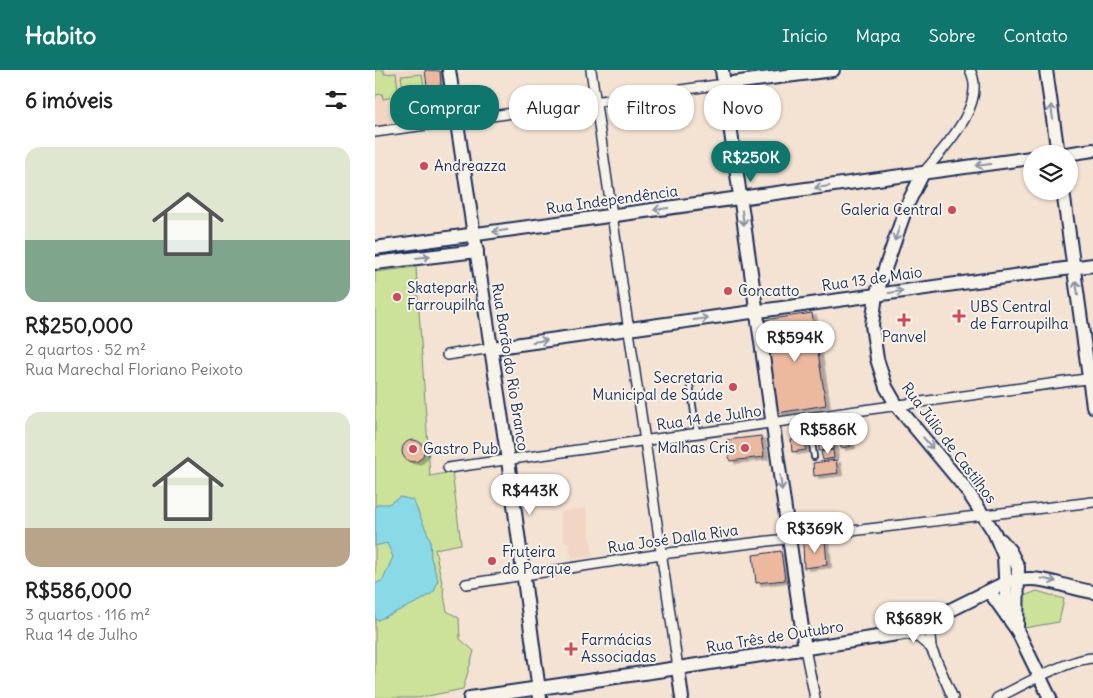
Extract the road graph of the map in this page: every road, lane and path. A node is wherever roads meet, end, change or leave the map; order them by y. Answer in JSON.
{"nodes":[{"id":1,"x":449,"y":70,"type":"edge"},
{"id":2,"x":591,"y":70,"type":"edge"},
{"id":3,"x":722,"y":70,"type":"edge"},
{"id":4,"x":833,"y":70,"type":"edge"},
{"id":5,"x":970,"y":70,"type":"edge"},
{"id":6,"x":1046,"y":70,"type":"edge"},
{"id":7,"x":724,"y":84,"type":"junction"},
{"id":8,"x":451,"y":85,"type":"edge"},
{"id":9,"x":593,"y":85,"type":"edge"},
{"id":10,"x":598,"y":101,"type":"edge"},
{"id":11,"x":598,"y":121,"type":"edge"},
{"id":12,"x":390,"y":130,"type":"edge"},
{"id":13,"x":458,"y":130,"type":"edge"},
{"id":14,"x":375,"y":132,"type":"edge"},
{"id":15,"x":1057,"y":145,"type":"edge"},
{"id":16,"x":1093,"y":150,"type":"edge"},
{"id":17,"x":1078,"y":152,"type":"edge"},
{"id":18,"x":1023,"y":159,"type":"edge"},
{"id":19,"x":923,"y":173,"type":"junction"},
{"id":20,"x":741,"y":198,"type":"junction"},
{"id":21,"x":1064,"y":200,"type":"edge"},
{"id":22,"x":612,"y":216,"type":"junction"},
{"id":23,"x":474,"y":235,"type":"junction"},
{"id":24,"x":375,"y":248,"type":"edge"},
{"id":25,"x":477,"y":250,"type":"junction"},
{"id":26,"x":375,"y":263,"type":"edge"},
{"id":27,"x":1093,"y":265,"type":"edge"},
{"id":28,"x":1074,"y":267,"type":"junction"},
{"id":29,"x":876,"y":295,"type":"junction"},
{"id":30,"x":757,"y":311,"type":"junction"},
{"id":31,"x":628,"y":329,"type":"junction"},
{"id":32,"x":491,"y":348,"type":"junction"},
{"id":33,"x":447,"y":355,"type":"dead end"},
{"id":34,"x":1091,"y":378,"type":"edge"},
{"id":35,"x":689,"y":385,"type":"dead end"},
{"id":36,"x":897,"y":406,"type":"junction"},
{"id":37,"x":1093,"y":406,"type":"edge"},
{"id":38,"x":809,"y":418,"type":"junction"},
{"id":39,"x":773,"y":423,"type":"junction"},
{"id":40,"x":697,"y":433,"type":"junction"},
{"id":41,"x":645,"y":441,"type":"junction"},
{"id":42,"x":814,"y":457,"type":"dead end"},
{"id":43,"x":508,"y":460,"type":"junction"},
{"id":44,"x":448,"y":468,"type":"dead end"},
{"id":45,"x":1093,"y":502,"type":"edge"},
{"id":46,"x":984,"y":515,"type":"junction"},
{"id":47,"x":994,"y":532,"type":"junction"},
{"id":48,"x":789,"y":538,"type":"junction"},
{"id":49,"x":661,"y":554,"type":"junction"},
{"id":50,"x":525,"y":576,"type":"junction"},
{"id":51,"x":1019,"y":578,"type":"junction"},
{"id":52,"x":1005,"y":583,"type":"junction"},
{"id":53,"x":466,"y":584,"type":"dead end"},
{"id":54,"x":987,"y":592,"type":"junction"},
{"id":55,"x":1093,"y":592,"type":"edge"},
{"id":56,"x":1007,"y":616,"type":"junction"},
{"id":57,"x":929,"y":622,"type":"junction"},
{"id":58,"x":1017,"y":630,"type":"junction"},
{"id":59,"x":904,"y":633,"type":"junction"},
{"id":60,"x":931,"y":648,"type":"junction"},
{"id":61,"x":805,"y":649,"type":"junction"},
{"id":62,"x":1093,"y":658,"type":"edge"},
{"id":63,"x":677,"y":668,"type":"junction"},
{"id":64,"x":1039,"y":677,"type":"junction"},
{"id":65,"x":539,"y":693,"type":"edge"},
{"id":66,"x":470,"y":698,"type":"edge"},
{"id":67,"x":682,"y":698,"type":"edge"},
{"id":68,"x":815,"y":698,"type":"edge"},
{"id":69,"x":953,"y":698,"type":"edge"},
{"id":70,"x":997,"y":698,"type":"edge"},
{"id":71,"x":1049,"y":698,"type":"edge"}],
"edges":[{"from":1,"to":8,"type":"street","name":"Rua Barão do Rio Branco"},
{"from":2,"to":9,"type":"street"},
{"from":3,"to":7,"type":"street"},
{"from":4,"to":7,"type":"street"},
{"from":5,"to":19,"type":"street","name":"Rua Júlio de Castilhos"},
{"from":15,"to":6,"type":"street","one_way":true},
{"from":7,"to":10,"type":"street"},
{"from":7,"to":20,"type":"street"},
{"from":11,"to":22,"type":"street"},
{"from":12,"to":14,"type":"street"},
{"from":13,"to":23,"type":"street","name":"Rua Barão do Rio Branco"},
{"from":16,"to":17,"type":"street"},
{"from":18,"to":19,"type":"street","name":"Rua Independência","one_way":true},
{"from":19,"to":20,"type":"street","name":"Rua Independência","one_way":true},
{"from":19,"to":29,"type":"street","name":"Rua Júlio de Castilhos","one_way":true},
{"from":20,"to":22,"type":"street","name":"Rua Independência","one_way":true},
{"from":20,"to":30,"type":"street","one_way":true},
{"from":21,"to":28,"type":"street"},
{"from":22,"to":23,"type":"street","name":"Rua Independência","one_way":true},
{"from":22,"to":31,"type":"street"},
{"from":23,"to":24,"type":"street","name":"Rua Independência"},
{"from":23,"to":25,"type":"street","name":"Rua Barão do Rio Branco"},
{"from":26,"to":25,"type":"street","one_way":true},
{"from":25,"to":32,"type":"street","name":"Rua Barão do Rio Branco"},
{"from":27,"to":28,"type":"street","name":"Rua 13 de Maio"},
{"from":29,"to":28,"type":"street","name":"Rua 13 de Maio","one_way":true},
{"from":34,"to":28,"type":"street","one_way":true},
{"from":29,"to":30,"type":"street","name":"Rua 13 de Maio"},
{"from":29,"to":36,"type":"street","name":"Rua Júlio de Castilhos"},
{"from":31,"to":30,"type":"street","name":"Rua 13 de Maio","one_way":true},
{"from":30,"to":39,"type":"street"},
{"from":32,"to":31,"type":"street","name":"Rua 13 de Maio","one_way":true},
{"from":31,"to":41,"type":"street"},
{"from":32,"to":33,"type":"street","name":"Rua 13 de Maio"},
{"from":32,"to":43,"type":"street","name":"Rua Barão do Rio Branco"},
{"from":34,"to":36,"type":"street","name":"Rua 14 de Julho"},
{"from":34,"to":37,"type":"street"},
{"from":35,"to":40,"type":"lane"},
{"from":36,"to":38,"type":"street","name":"Rua 14 de Julho"},
{"from":36,"to":46,"type":"street","name":"Rua Júlio de Castilhos","one_way":true},
{"from":38,"to":39,"type":"street","name":"Rua 14 de Julho"},
{"from":38,"to":42,"type":"lane"},
{"from":39,"to":40,"type":"street","name":"Rua 14 de Julho"},
{"from":39,"to":48,"type":"street","one_way":true},
{"from":40,"to":41,"type":"street","name":"Rua 14 de Julho"},
{"from":41,"to":43,"type":"street","name":"Rua 14 de Julho"},
{"from":41,"to":49,"type":"street"},
{"from":43,"to":44,"type":"street","name":"Rua 14 de Julho"},
{"from":43,"to":50,"type":"street","name":"Rua Barão do Rio Branco"},
{"from":45,"to":46,"type":"street","name":"Rua José Dalla Riva"},
{"from":46,"to":47,"type":"street","name":"Rua Júlio de Castilhos"},
{"from":46,"to":48,"type":"street","name":"Rua José Dalla Riva"},
{"from":47,"to":51,"type":"street","name":"Rua Júlio de Castilhos"},
{"from":47,"to":52,"type":"street","name":"Rua Júlio de Castilhos"},
{"from":48,"to":49,"type":"street","name":"Rua José Dalla Riva"},
{"from":48,"to":61,"type":"street"},
{"from":49,"to":50,"type":"street","name":"Rua José Dalla Riva"},
{"from":49,"to":63,"type":"street"},
{"from":50,"to":53,"type":"street","name":"Rua José Dalla Riva"},
{"from":50,"to":65,"type":"street","name":"Rua Barão do Rio Branco"},
{"from":51,"to":52,"type":"street"},
{"from":51,"to":55,"type":"street","one_way":true},
{"from":51,"to":58,"type":"street"},
{"from":52,"to":54,"type":"street","name":"Rua Três de Outubro"},
{"from":52,"to":56,"type":"street","name":"Rua Júlio de Castilhos"},
{"from":54,"to":56,"type":"street"},
{"from":54,"to":57,"type":"street","name":"Rua Três de Outubro"},
{"from":56,"to":58,"type":"street"},
{"from":57,"to":59,"type":"street","name":"Rua Três de Outubro"},
{"from":57,"to":60,"type":"street"},
{"from":58,"to":64,"type":"street"},
{"from":59,"to":60,"type":"street"},
{"from":59,"to":61,"type":"street","name":"Rua Três de Outubro"},
{"from":60,"to":69,"type":"street"},
{"from":61,"to":63,"type":"street","name":"Rua Três de Outubro"},
{"from":61,"to":68,"type":"street"},
{"from":62,"to":64,"type":"street"},
{"from":63,"to":65,"type":"street","name":"Rua Três de Outubro"},
{"from":63,"to":67,"type":"street"},
{"from":64,"to":70,"type":"street"},
{"from":64,"to":71,"type":"street"},
{"from":65,"to":66,"type":"street","name":"Rua Três de Outubro"}]}
